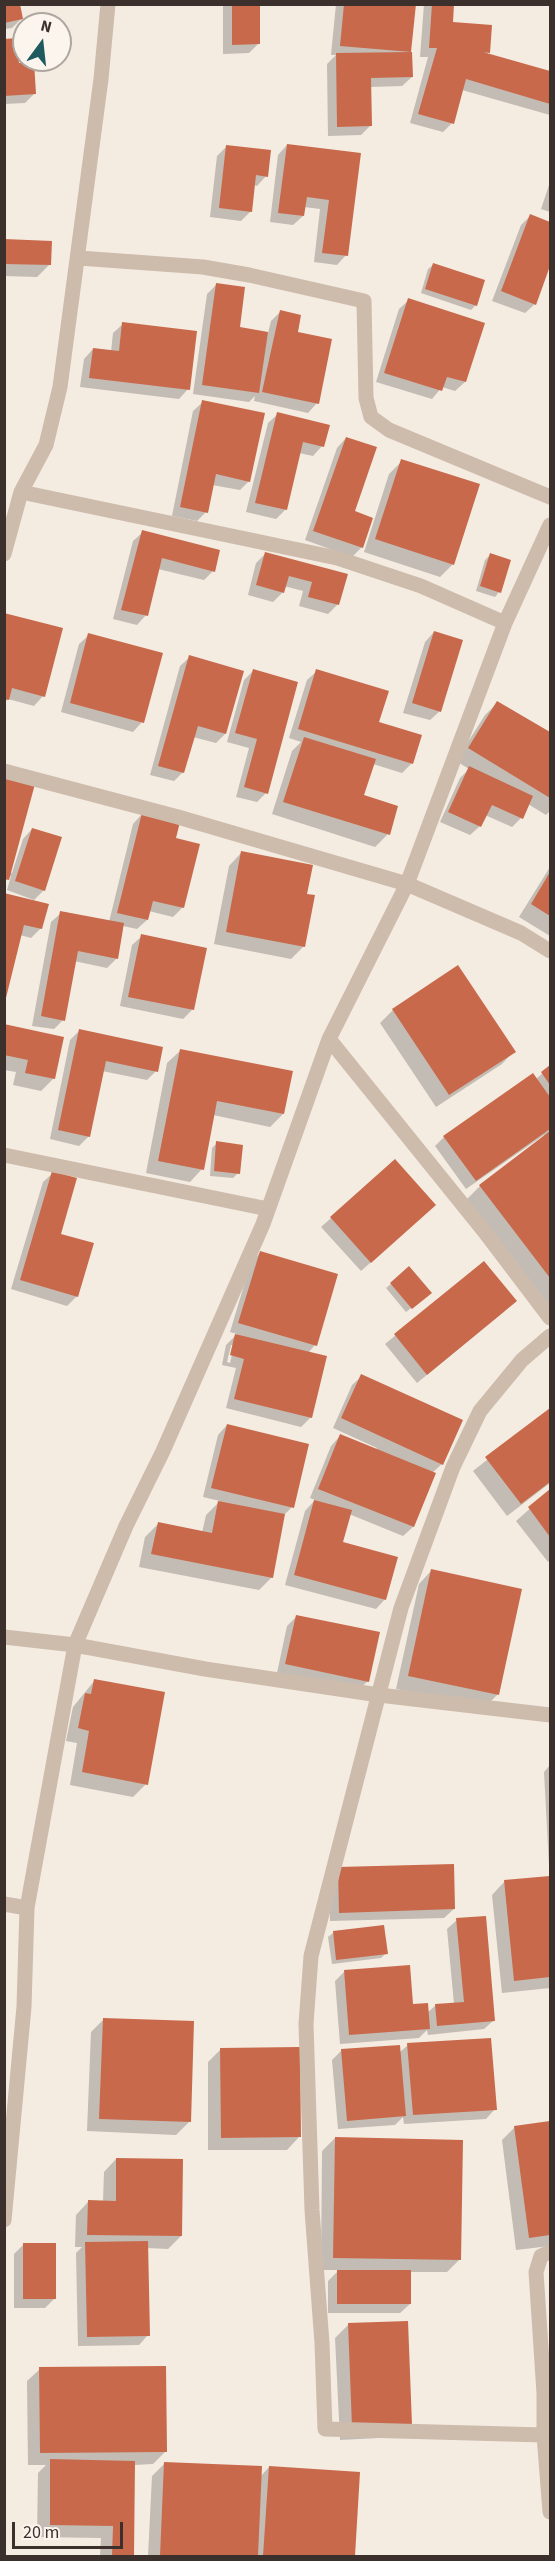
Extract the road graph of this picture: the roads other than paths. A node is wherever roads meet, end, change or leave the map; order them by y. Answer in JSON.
{"nodes":[{"id":1,"x":108,"y":4,"type":"edge"},
{"id":2,"x":79,"y":258,"type":"junction"},
{"id":3,"x":21,"y":492,"type":"junction"},
{"id":4,"x":550,"y":497,"type":"edge"},
{"id":5,"x":550,"y":525,"type":"edge"},
{"id":6,"x":4,"y":554,"type":"edge"},
{"id":7,"x":505,"y":623,"type":"junction"},
{"id":8,"x":4,"y":771,"type":"edge"},
{"id":9,"x":407,"y":884,"type":"junction"},
{"id":10,"x":550,"y":951,"type":"edge"},
{"id":11,"x":329,"y":1039,"type":"junction"},
{"id":12,"x":4,"y":1155,"type":"edge"},
{"id":13,"x":268,"y":1209,"type":"junction"},
{"id":14,"x":550,"y":1318,"type":"edge"},
{"id":15,"x":550,"y":1336,"type":"edge"},
{"id":16,"x":4,"y":1637,"type":"edge"},
{"id":17,"x":75,"y":1645,"type":"junction"},
{"id":18,"x":380,"y":1695,"type":"junction"},
{"id":19,"x":550,"y":1715,"type":"edge"},
{"id":20,"x":4,"y":1904,"type":"edge"},
{"id":21,"x":27,"y":1908,"type":"junction"},
{"id":22,"x":9,"y":2126,"type":"edge"},
{"id":23,"x":4,"y":2220,"type":"edge"},
{"id":24,"x":550,"y":2252,"type":"edge"},
{"id":25,"x":547,"y":2392,"type":"edge"},
{"id":26,"x":544,"y":2435,"type":"junction"},
{"id":27,"x":550,"y":2512,"type":"edge"}],
"edges":[{"from":1,"to":2,"type":"street"},
{"from":2,"to":3,"type":"street"},
{"from":2,"to":4,"type":"street"},
{"from":3,"to":6,"type":"street"},
{"from":3,"to":7,"type":"street"},
{"from":5,"to":7,"type":"street"},
{"from":7,"to":9,"type":"street"},
{"from":8,"to":9,"type":"street"},
{"from":9,"to":10,"type":"street"},
{"from":9,"to":11,"type":"street"},
{"from":11,"to":13,"type":"street"},
{"from":11,"to":14,"type":"street"},
{"from":12,"to":13,"type":"street"},
{"from":13,"to":17,"type":"street"},
{"from":15,"to":18,"type":"street"},
{"from":16,"to":17,"type":"street"},
{"from":17,"to":18,"type":"street"},
{"from":17,"to":21,"type":"street"},
{"from":18,"to":19,"type":"street"},
{"from":18,"to":26,"type":"street"},
{"from":20,"to":21,"type":"street"},
{"from":21,"to":22,"type":"street"},
{"from":22,"to":23,"type":"street"},
{"from":24,"to":25,"type":"street"},
{"from":25,"to":26,"type":"street"},
{"from":26,"to":27,"type":"street"}]}
